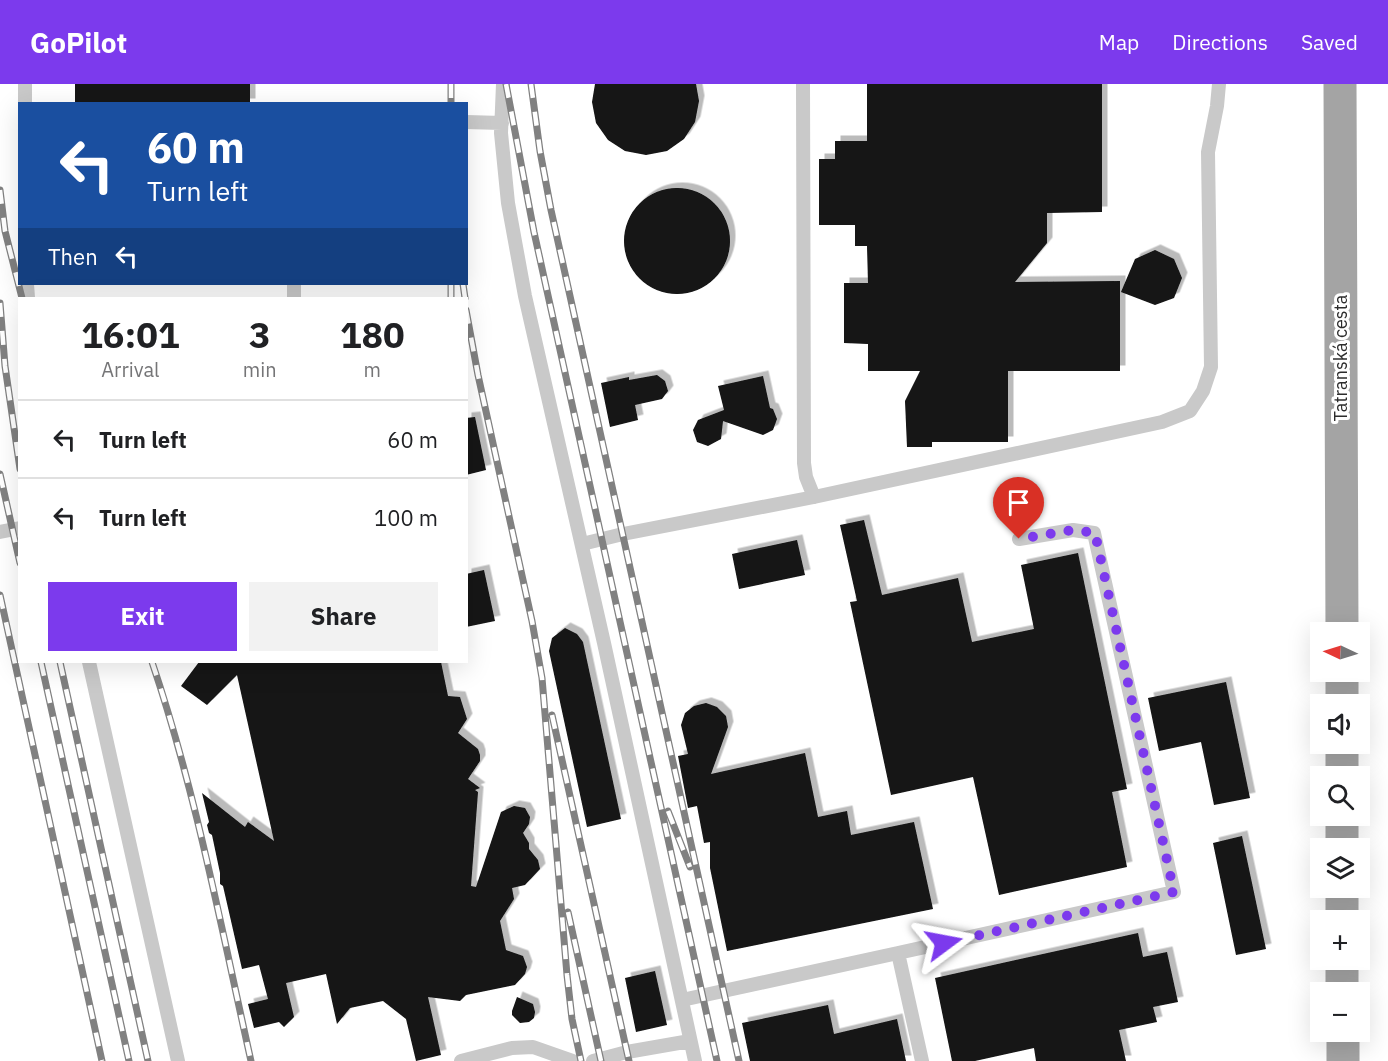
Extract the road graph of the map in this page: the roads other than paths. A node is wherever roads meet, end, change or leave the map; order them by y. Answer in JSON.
{"nodes":[{"id":1,"x":25,"y":84,"type":"edge"},
{"id":2,"x":503,"y":84,"type":"edge"},
{"id":3,"x":803,"y":84,"type":"edge"},
{"id":4,"x":1219,"y":84,"type":"edge"},
{"id":5,"x":1340,"y":84,"type":"edge"},
{"id":6,"x":25,"y":102,"type":"edge"},
{"id":7,"x":468,"y":122,"type":"edge"},
{"id":8,"x":502,"y":123,"type":"junction"},
{"id":9,"x":814,"y":497,"type":"junction"},
{"id":10,"x":18,"y":528,"type":"edge"},
{"id":11,"x":0,"y":532,"type":"edge"},
{"id":12,"x":1019,"y":539,"type":"dead end"},
{"id":13,"x":582,"y":544,"type":"junction"},
{"id":14,"x":1342,"y":622,"type":"edge"},
{"id":15,"x":89,"y":663,"type":"edge"},
{"id":16,"x":898,"y":953,"type":"junction"},
{"id":17,"x":682,"y":1000,"type":"junction"},
{"id":18,"x":690,"y":1041,"type":"junction"},
{"id":19,"x":1343,"y":1042,"type":"edge"},
{"id":20,"x":178,"y":1061,"type":"edge"},
{"id":21,"x":461,"y":1061,"type":"edge"},
{"id":22,"x":573,"y":1061,"type":"edge"},
{"id":23,"x":593,"y":1061,"type":"edge"},
{"id":24,"x":695,"y":1061,"type":"edge"},
{"id":25,"x":922,"y":1061,"type":"edge"},
{"id":26,"x":1343,"y":1061,"type":"edge"}],
"edges":[{"from":1,"to":6,"type":"lane"},
{"from":2,"to":8,"type":"lane"},
{"from":3,"to":9,"type":"lane"},
{"from":4,"to":9,"type":"lane"},
{"from":5,"to":14,"type":"main road","name":"Tatranská cesta"},
{"from":7,"to":8,"type":"lane"},
{"from":8,"to":13,"type":"lane"},
{"from":9,"to":13,"type":"lane"},
{"from":10,"to":11,"type":"lane"},
{"from":12,"to":16,"type":"lane"},
{"from":13,"to":17,"type":"lane"},
{"from":15,"to":20,"type":"lane"},
{"from":16,"to":17,"type":"lane"},
{"from":16,"to":25,"type":"lane"},
{"from":17,"to":18,"type":"lane"},
{"from":18,"to":23,"type":"lane"},
{"from":18,"to":24,"type":"lane"},
{"from":19,"to":26,"type":"main road"},
{"from":21,"to":22,"type":"lane"}]}
